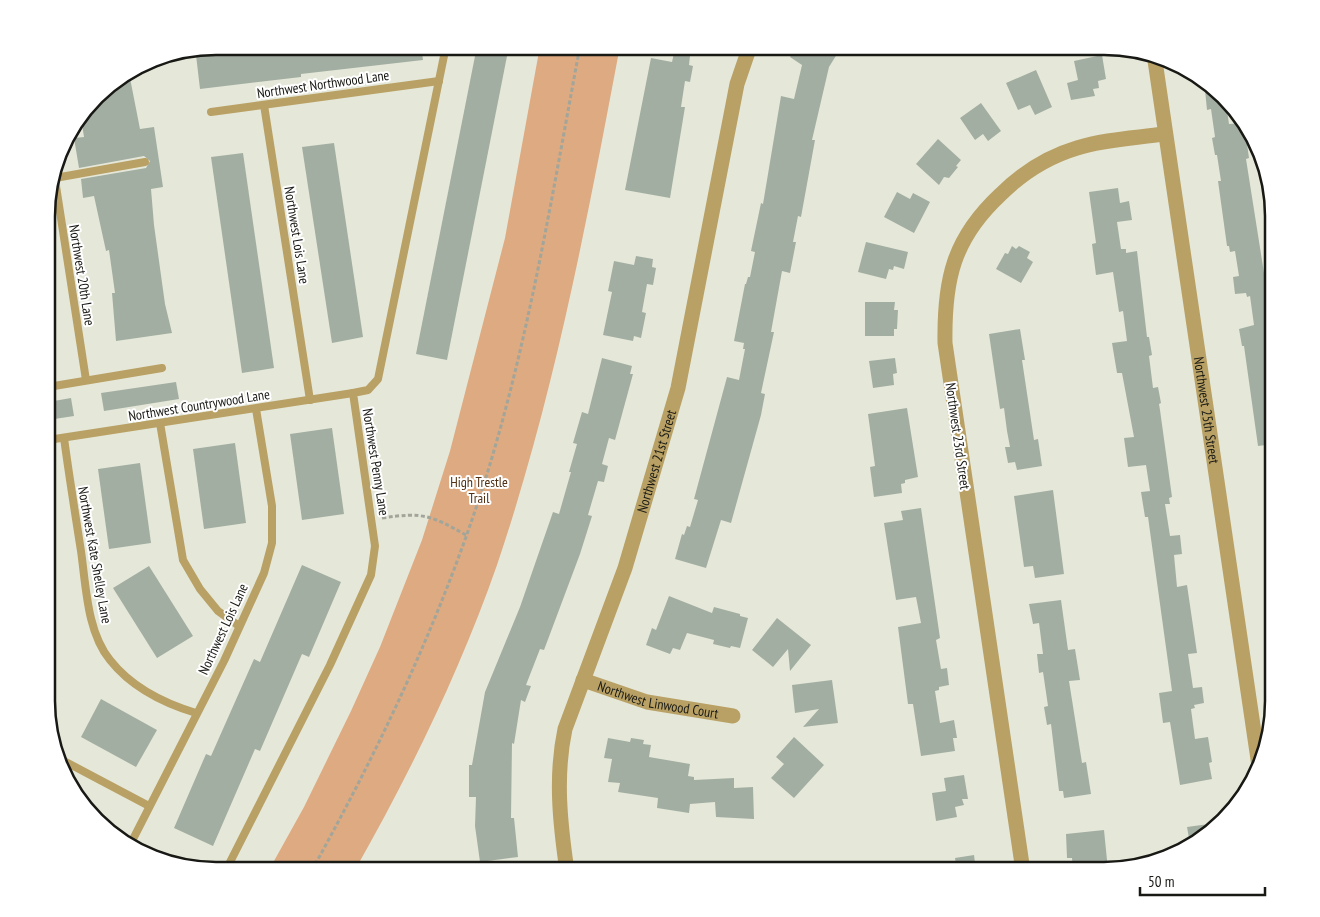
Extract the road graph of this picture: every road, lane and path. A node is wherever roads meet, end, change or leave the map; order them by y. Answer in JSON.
{"nodes":[{"id":1,"x":444,"y":55,"type":"edge"},
{"id":2,"x":578,"y":55,"type":"edge"},
{"id":3,"x":747,"y":55,"type":"edge"},
{"id":4,"x":1155,"y":64,"type":"edge"},
{"id":5,"x":439,"y":81,"type":"junction"},
{"id":6,"x":264,"y":105,"type":"junction"},
{"id":7,"x":211,"y":112,"type":"dead end"},
{"id":8,"x":1164,"y":134,"type":"junction"},
{"id":9,"x":145,"y":162,"type":"dead end"},
{"id":10,"x":60,"y":175,"type":"edge"},
{"id":11,"x":57,"y":192,"type":"edge"},
{"id":12,"x":162,"y":368,"type":"dead end"},
{"id":13,"x":86,"y":380,"type":"junction"},
{"id":14,"x":55,"y":385,"type":"edge"},
{"id":15,"x":353,"y":393,"type":"junction"},
{"id":16,"x":310,"y":400,"type":"junction"},
{"id":17,"x":256,"y":409,"type":"junction"},
{"id":18,"x":160,"y":423,"type":"junction"},
{"id":19,"x":64,"y":438,"type":"junction"},
{"id":20,"x":55,"y":439,"type":"edge"},
{"id":21,"x":372,"y":520,"type":"junction"},
{"id":22,"x":466,"y":535,"type":"junction"},
{"id":23,"x":239,"y":626,"type":"junction"},
{"id":24,"x":583,"y":680,"type":"junction"},
{"id":25,"x":196,"y":713,"type":"junction"},
{"id":26,"x":734,"y":716,"type":"dead end"},
{"id":27,"x":1257,"y":750,"type":"edge"},
{"id":28,"x":69,"y":763,"type":"edge"},
{"id":29,"x":150,"y":806,"type":"junction"},
{"id":30,"x":133,"y":838,"type":"edge"},
{"id":31,"x":230,"y":862,"type":"edge"},
{"id":32,"x":316,"y":862,"type":"edge"},
{"id":33,"x":566,"y":862,"type":"edge"},
{"id":34,"x":1022,"y":862,"type":"edge"}],
"edges":[{"from":1,"to":5,"type":"lane","name":"Northwest Penny Lane"},
{"from":2,"to":22,"type":"path"},
{"from":3,"to":24,"type":"street","name":"Northwest 21st Street"},
{"from":4,"to":8,"type":"street","name":"Northwest 25th Street"},
{"from":5,"to":6,"type":"lane","name":"Northwest Northwood Lane"},
{"from":5,"to":15,"type":"lane","name":"Northwest Penny Lane"},
{"from":6,"to":7,"type":"lane","name":"Northwest Northwood Lane"},
{"from":6,"to":16,"type":"lane","name":"Northwest Lois Lane"},
{"from":8,"to":27,"type":"street","name":"Northwest 25th Street"},
{"from":8,"to":34,"type":"street","name":"Northwest 23rd Street"},
{"from":9,"to":10,"type":"lane"},
{"from":11,"to":13,"type":"lane","name":"Northwest 20th Lane"},
{"from":12,"to":13,"type":"lane"},
{"from":13,"to":14,"type":"lane"},
{"from":15,"to":16,"type":"lane","name":"Northwest Countrywood Lane"},
{"from":15,"to":21,"type":"lane","name":"Northwest Penny Lane"},
{"from":16,"to":17,"type":"lane","name":"Northwest Countrywood Lane"},
{"from":17,"to":18,"type":"lane","name":"Northwest Countrywood Lane"},
{"from":17,"to":23,"type":"lane","name":"Northwest Lois Lane"},
{"from":18,"to":19,"type":"lane","name":"Northwest Countrywood Lane"},
{"from":18,"to":23,"type":"lane"},
{"from":19,"to":20,"type":"lane","name":"Northwest Countrywood Lane"},
{"from":19,"to":25,"type":"lane","name":"Northwest Kate Shelley Lane"},
{"from":21,"to":22,"type":"path"},
{"from":21,"to":31,"type":"lane","name":"Northwest Penny Lane"},
{"from":22,"to":32,"type":"path"},
{"from":23,"to":25,"type":"lane","name":"Northwest Lois Lane"},
{"from":24,"to":26,"type":"street","name":"Northwest Linwood Court"},
{"from":24,"to":33,"type":"street","name":"Northwest 21st Street"},
{"from":25,"to":29,"type":"lane","name":"Northwest Lois Lane"},
{"from":28,"to":29,"type":"lane"},
{"from":29,"to":30,"type":"lane","name":"Northwest Lois Lane"}]}
